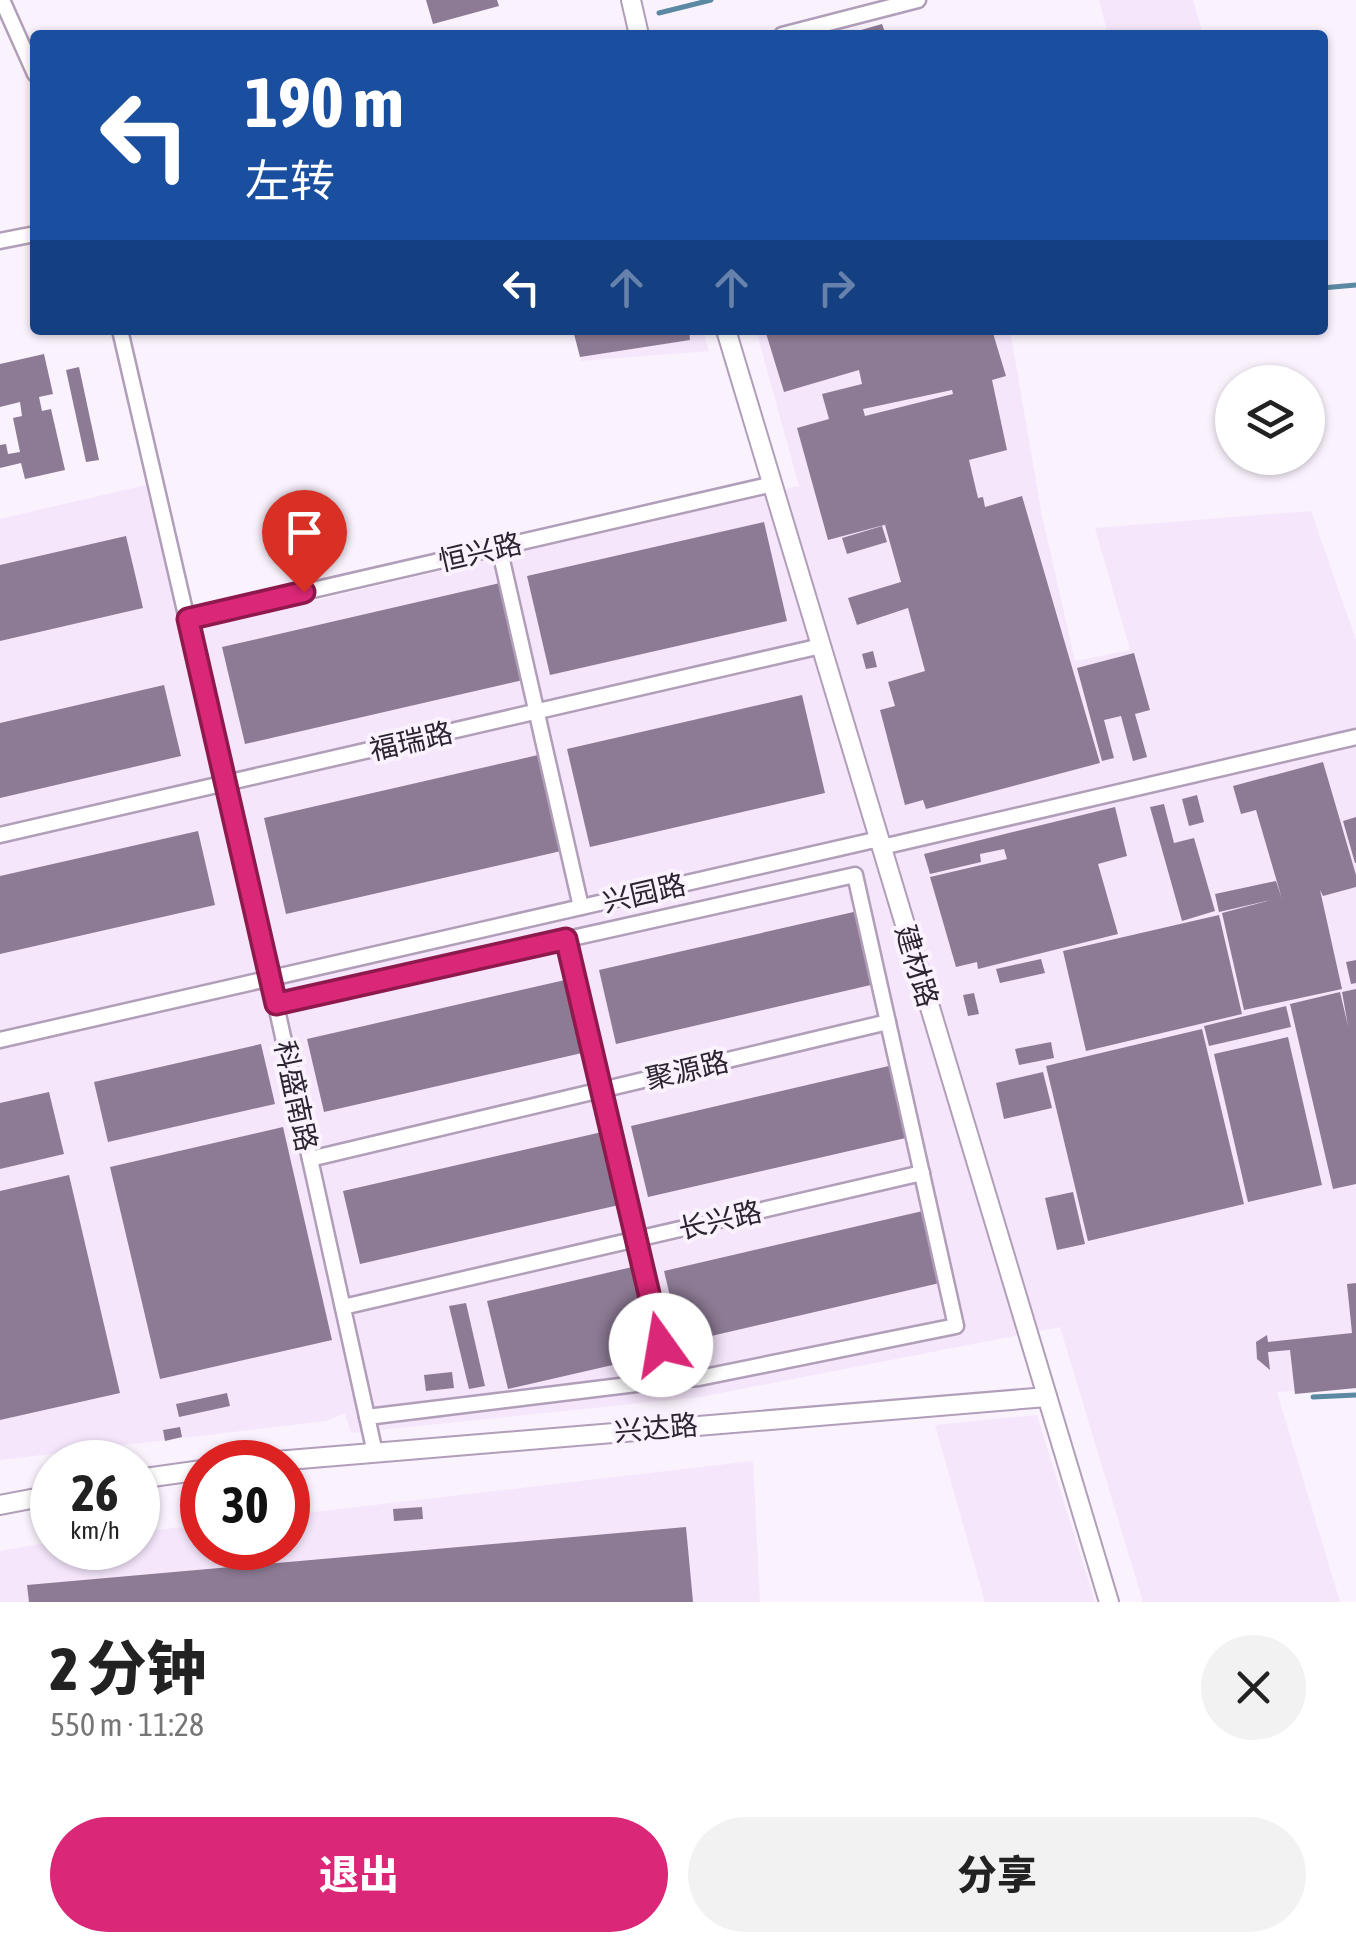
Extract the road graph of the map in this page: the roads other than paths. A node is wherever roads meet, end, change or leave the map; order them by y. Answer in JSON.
{"nodes":[{"id":1,"x":2,"y":0,"type":"edge"},
{"id":2,"x":631,"y":0,"type":"edge"},
{"id":3,"x":918,"y":0,"type":"edge"},
{"id":4,"x":639,"y":30,"type":"edge"},
{"id":5,"x":801,"y":30,"type":"edge"},
{"id":6,"x":30,"y":63,"type":"edge"},
{"id":7,"x":30,"y":235,"type":"edge"},
{"id":8,"x":0,"y":241,"type":"edge"},
{"id":9,"x":121,"y":335,"type":"edge"},
{"id":10,"x":727,"y":335,"type":"edge"},
{"id":11,"x":772,"y":484,"type":"junction"},
{"id":12,"x":499,"y":547,"type":"junction"},
{"id":13,"x":188,"y":619,"type":"junction"},
{"id":14,"x":821,"y":646,"type":"junction"},
{"id":15,"x":536,"y":712,"type":"junction"},
{"id":16,"x":1356,"y":737,"type":"edge"},
{"id":17,"x":225,"y":783,"type":"junction"},
{"id":18,"x":0,"y":836,"type":"edge"},
{"id":19,"x":880,"y":843,"type":"junction"},
{"id":20,"x":581,"y":908,"type":"junction"},
{"id":21,"x":566,"y":939,"type":"junction"},
{"id":22,"x":270,"y":978,"type":"junction"},
{"id":23,"x":276,"y":1004,"type":"junction"},
{"id":24,"x":888,"y":1022,"type":"junction"},
{"id":25,"x":0,"y":1040,"type":"edge"},
{"id":26,"x":601,"y":1090,"type":"junction"},
{"id":27,"x":310,"y":1159,"type":"junction"},
{"id":28,"x":922,"y":1174,"type":"junction"},
{"id":29,"x":636,"y":1240,"type":"junction"},
{"id":30,"x":343,"y":1307,"type":"junction"},
{"id":31,"x":669,"y":1380,"type":"junction"},
{"id":32,"x":1047,"y":1397,"type":"junction"},
{"id":33,"x":367,"y":1417,"type":"junction"},
{"id":34,"x":375,"y":1453,"type":"junction"},
{"id":35,"x":310,"y":1458,"type":"edge"},
{"id":36,"x":30,"y":1499,"type":"edge"},
{"id":37,"x":0,"y":1505,"type":"edge"},
{"id":38,"x":1108,"y":1602,"type":"edge"}],
"edges":[{"from":1,"to":6,"type":"street"},
{"from":2,"to":4,"type":"street"},
{"from":3,"to":5,"type":"street"},
{"from":7,"to":8,"type":"street"},
{"from":9,"to":13,"type":"street","name":"科盛南路"},
{"from":10,"to":11,"type":"street","name":"建材路"},
{"from":11,"to":12,"type":"street","name":"恒兴路"},
{"from":11,"to":14,"type":"street","name":"建材路"},
{"from":12,"to":13,"type":"street","name":"恒兴路"},
{"from":12,"to":15,"type":"street"},
{"from":13,"to":17,"type":"street","name":"科盛南路"},
{"from":14,"to":15,"type":"street","name":"福瑞路"},
{"from":14,"to":19,"type":"street","name":"建材路"},
{"from":15,"to":17,"type":"street","name":"福瑞路"},
{"from":15,"to":20,"type":"street"},
{"from":16,"to":19,"type":"street","name":"兴园路"},
{"from":17,"to":18,"type":"street","name":"福瑞路"},
{"from":17,"to":22,"type":"street","name":"科盛南路"},
{"from":19,"to":20,"type":"street","name":"兴园路"},
{"from":19,"to":32,"type":"street","name":"建材路"},
{"from":20,"to":22,"type":"street","name":"兴园路"},
{"from":21,"to":23,"type":"street"},
{"from":21,"to":24,"type":"street"},
{"from":21,"to":26,"type":"street"},
{"from":22,"to":23,"type":"street","name":"科盛南路"},
{"from":22,"to":25,"type":"street","name":"兴园路"},
{"from":23,"to":27,"type":"street","name":"科盛南路"},
{"from":24,"to":26,"type":"street","name":"聚源路"},
{"from":24,"to":28,"type":"street"},
{"from":26,"to":27,"type":"street","name":"聚源路"},
{"from":26,"to":29,"type":"street"},
{"from":27,"to":30,"type":"street","name":"科盛南路"},
{"from":28,"to":29,"type":"street","name":"长兴路"},
{"from":28,"to":31,"type":"street"},
{"from":29,"to":30,"type":"street","name":"长兴路"},
{"from":29,"to":31,"type":"street"},
{"from":30,"to":33,"type":"street","name":"科盛南路"},
{"from":31,"to":33,"type":"street"},
{"from":32,"to":34,"type":"street","name":"兴达路"},
{"from":32,"to":38,"type":"street","name":"建材路"},
{"from":33,"to":34,"type":"street","name":"科盛南路"},
{"from":34,"to":35,"type":"street","name":"兴达路"},
{"from":36,"to":37,"type":"street"}]}
